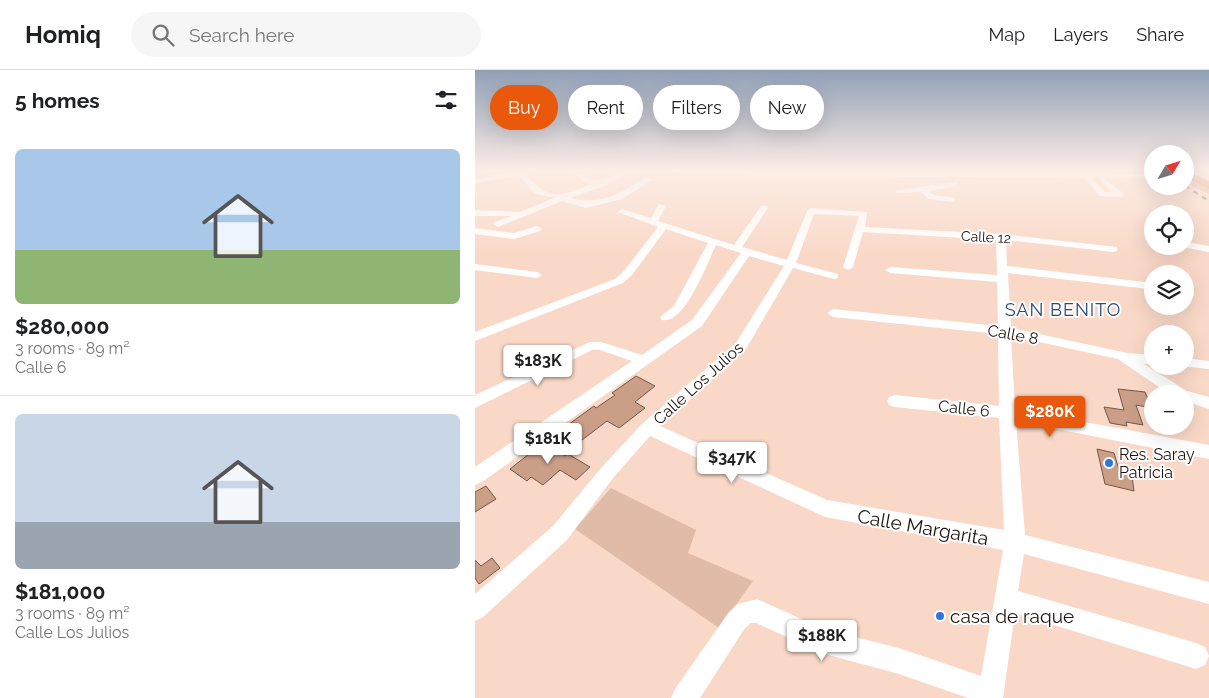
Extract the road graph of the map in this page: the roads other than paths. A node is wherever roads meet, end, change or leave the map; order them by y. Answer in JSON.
{"nodes":[{"id":1,"x":563,"y":199,"type":"edge"},
{"id":2,"x":564,"y":199,"type":"edge"},
{"id":3,"x":609,"y":199,"type":"edge"},
{"id":4,"x":947,"y":199,"type":"edge"},
{"id":5,"x":952,"y":200,"type":"dead end"},
{"id":6,"x":662,"y":206,"type":"dead end"},
{"id":7,"x":764,"y":208,"type":"dead end"},
{"id":8,"x":479,"y":211,"type":"edge"},
{"id":9,"x":622,"y":212,"type":"dead end"},
{"id":10,"x":525,"y":213,"type":"junction"},
{"id":11,"x":498,"y":224,"type":"dead end"},
{"id":12,"x":658,"y":224,"type":"junction"},
{"id":13,"x":537,"y":228,"type":"dead end"},
{"id":14,"x":859,"y":229,"type":"junction"},
{"id":15,"x":475,"y":231,"type":"edge"},
{"id":16,"x":1001,"y":237,"type":"junction"},
{"id":17,"x":713,"y":242,"type":"junction"},
{"id":18,"x":1194,"y":246,"type":"edge"},
{"id":19,"x":1113,"y":249,"type":"dead end"},
{"id":20,"x":1209,"y":249,"type":"edge"},
{"id":21,"x":741,"y":251,"type":"junction"},
{"id":22,"x":790,"y":265,"type":"junction"},
{"id":23,"x":475,"y":267,"type":"edge"},
{"id":24,"x":848,"y":267,"type":"dead end"},
{"id":25,"x":890,"y":270,"type":"dead end"},
{"id":26,"x":1003,"y":274,"type":"junction"},
{"id":27,"x":537,"y":275,"type":"dead end"},
{"id":28,"x":834,"y":276,"type":"dead end"},
{"id":29,"x":1144,"y":286,"type":"edge"},
{"id":30,"x":833,"y":312,"type":"dead end"},
{"id":31,"x":666,"y":317,"type":"dead end"},
{"id":32,"x":1005,"y":331,"type":"junction"},
{"id":33,"x":475,"y":337,"type":"edge"},
{"id":34,"x":1122,"y":356,"type":"junction"},
{"id":35,"x":1144,"y":359,"type":"edge"},
{"id":36,"x":644,"y":360,"type":"junction"},
{"id":37,"x":1194,"y":364,"type":"edge"},
{"id":38,"x":1206,"y":365,"type":"dead end"},
{"id":39,"x":1167,"y":385,"type":"edge"},
{"id":40,"x":1194,"y":399,"type":"edge"},
{"id":41,"x":895,"y":400,"type":"dead end"},
{"id":42,"x":475,"y":402,"type":"edge"},
{"id":43,"x":1209,"y":403,"type":"edge"},
{"id":44,"x":1007,"y":413,"type":"junction"},
{"id":45,"x":648,"y":428,"type":"junction"},
{"id":46,"x":1209,"y":452,"type":"edge"},
{"id":47,"x":475,"y":477,"type":"edge"},
{"id":48,"x":1015,"y":542,"type":"junction"},
{"id":49,"x":1209,"y":593,"type":"edge"},
{"id":50,"x":1006,"y":599,"type":"junction"},
{"id":51,"x":475,"y":609,"type":"edge"},
{"id":52,"x":1196,"y":656,"type":"dead end"},
{"id":53,"x":990,"y":696,"type":"edge"},
{"id":54,"x":684,"y":698,"type":"edge"}],
"edges":[{"from":1,"to":10,"type":"street"},
{"from":2,"to":3,"type":"street"},
{"from":4,"to":5,"type":"street"},
{"from":6,"to":12,"type":"street"},
{"from":7,"to":21,"type":"street"},
{"from":8,"to":10,"type":"street"},
{"from":9,"to":12,"type":"street"},
{"from":10,"to":11,"type":"street"},
{"from":12,"to":17,"type":"street"},
{"from":12,"to":33,"type":"street"},
{"from":13,"to":15,"type":"street"},
{"from":14,"to":16,"type":"street","name":"Calle 12"},
{"from":14,"to":22,"type":"street","name":"Calle Los Julios"},
{"from":14,"to":24,"type":"street"},
{"from":16,"to":19,"type":"street","name":"Calle 12"},
{"from":16,"to":26,"type":"street"},
{"from":17,"to":21,"type":"street"},
{"from":17,"to":31,"type":"street"},
{"from":18,"to":20,"type":"street"},
{"from":21,"to":22,"type":"street"},
{"from":21,"to":36,"type":"street"},
{"from":22,"to":28,"type":"street"},
{"from":22,"to":45,"type":"street","name":"Calle Los Julios"},
{"from":23,"to":27,"type":"street"},
{"from":25,"to":26,"type":"street"},
{"from":26,"to":29,"type":"street"},
{"from":26,"to":32,"type":"street"},
{"from":30,"to":32,"type":"street","name":"Calle 8"},
{"from":32,"to":34,"type":"street","name":"Calle 8"},
{"from":32,"to":44,"type":"street"},
{"from":34,"to":35,"type":"street"},
{"from":34,"to":39,"type":"street","name":"Calle 8"},
{"from":36,"to":42,"type":"street"},
{"from":36,"to":47,"type":"street"},
{"from":37,"to":38,"type":"street"},
{"from":40,"to":43,"type":"street"},
{"from":41,"to":44,"type":"street","name":"Calle 6"},
{"from":44,"to":46,"type":"street","name":"Calle 6"},
{"from":44,"to":48,"type":"street"},
{"from":45,"to":48,"type":"street","name":"Calle Margarita"},
{"from":45,"to":51,"type":"street","name":"Calle Los Julios"},
{"from":48,"to":49,"type":"street","name":"Calle Margarita"},
{"from":48,"to":50,"type":"street"},
{"from":50,"to":52,"type":"street"},
{"from":50,"to":53,"type":"street"},
{"from":53,"to":54,"type":"street"}]}
